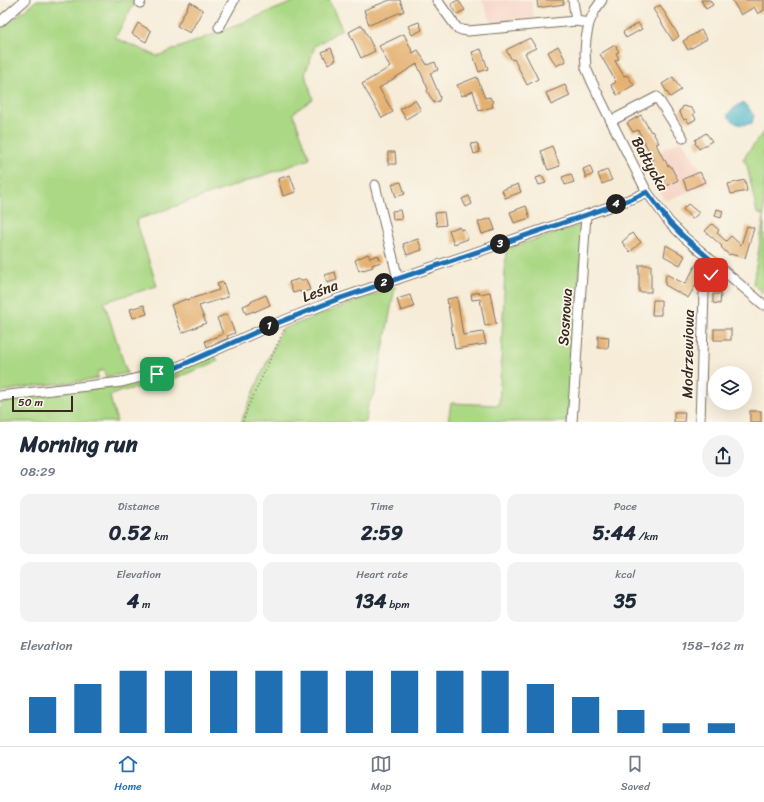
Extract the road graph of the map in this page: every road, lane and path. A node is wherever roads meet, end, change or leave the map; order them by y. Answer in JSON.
{"nodes":[{"id":1,"x":25,"y":0,"type":"edge"},
{"id":2,"x":234,"y":0,"type":"edge"},
{"id":3,"x":437,"y":0,"type":"edge"},
{"id":4,"x":573,"y":0,"type":"edge"},
{"id":5,"x":602,"y":0,"type":"edge"},
{"id":6,"x":576,"y":20,"type":"junction"},
{"id":7,"x":0,"y":22,"type":"edge"},
{"id":8,"x":590,"y":23,"type":"junction"},
{"id":9,"x":218,"y":27,"type":"dead end"},
{"id":10,"x":611,"y":121,"type":"junction"},
{"id":11,"x":683,"y":138,"type":"dead end"},
{"id":12,"x":375,"y":185,"type":"dead end"},
{"id":13,"x":647,"y":192,"type":"junction"},
{"id":14,"x":586,"y":215,"type":"junction"},
{"id":15,"x":718,"y":266,"type":"junction"},
{"id":16,"x":398,"y":278,"type":"junction"},
{"id":17,"x":764,"y":305,"type":"edge"},
{"id":18,"x":284,"y":320,"type":"junction"},
{"id":19,"x":0,"y":396,"type":"edge"},
{"id":20,"x":243,"y":422,"type":"edge"},
{"id":21,"x":572,"y":422,"type":"edge"},
{"id":22,"x":700,"y":422,"type":"edge"}],
"edges":[{"from":1,"to":7,"type":"street"},
{"from":2,"to":9,"type":"street"},
{"from":3,"to":6,"type":"street"},
{"from":4,"to":6,"type":"street"},
{"from":5,"to":8,"type":"street","name":"Bałtycka"},
{"from":6,"to":8,"type":"street"},
{"from":8,"to":10,"type":"street","name":"Bałtycka"},
{"from":10,"to":11,"type":"street"},
{"from":10,"to":13,"type":"street","name":"Bałtycka"},
{"from":12,"to":16,"type":"street"},
{"from":13,"to":14,"type":"street","name":"Leśna"},
{"from":13,"to":15,"type":"street","name":"Bałtycka"},
{"from":14,"to":16,"type":"street","name":"Leśna"},
{"from":14,"to":21,"type":"street","name":"Sosnowa"},
{"from":15,"to":17,"type":"street","name":"Bałtycka"},
{"from":15,"to":22,"type":"street","name":"Modrzewiowa"},
{"from":16,"to":18,"type":"street","name":"Leśna"},
{"from":18,"to":19,"type":"street","name":"Leśna"},
{"from":18,"to":20,"type":"path"}]}
